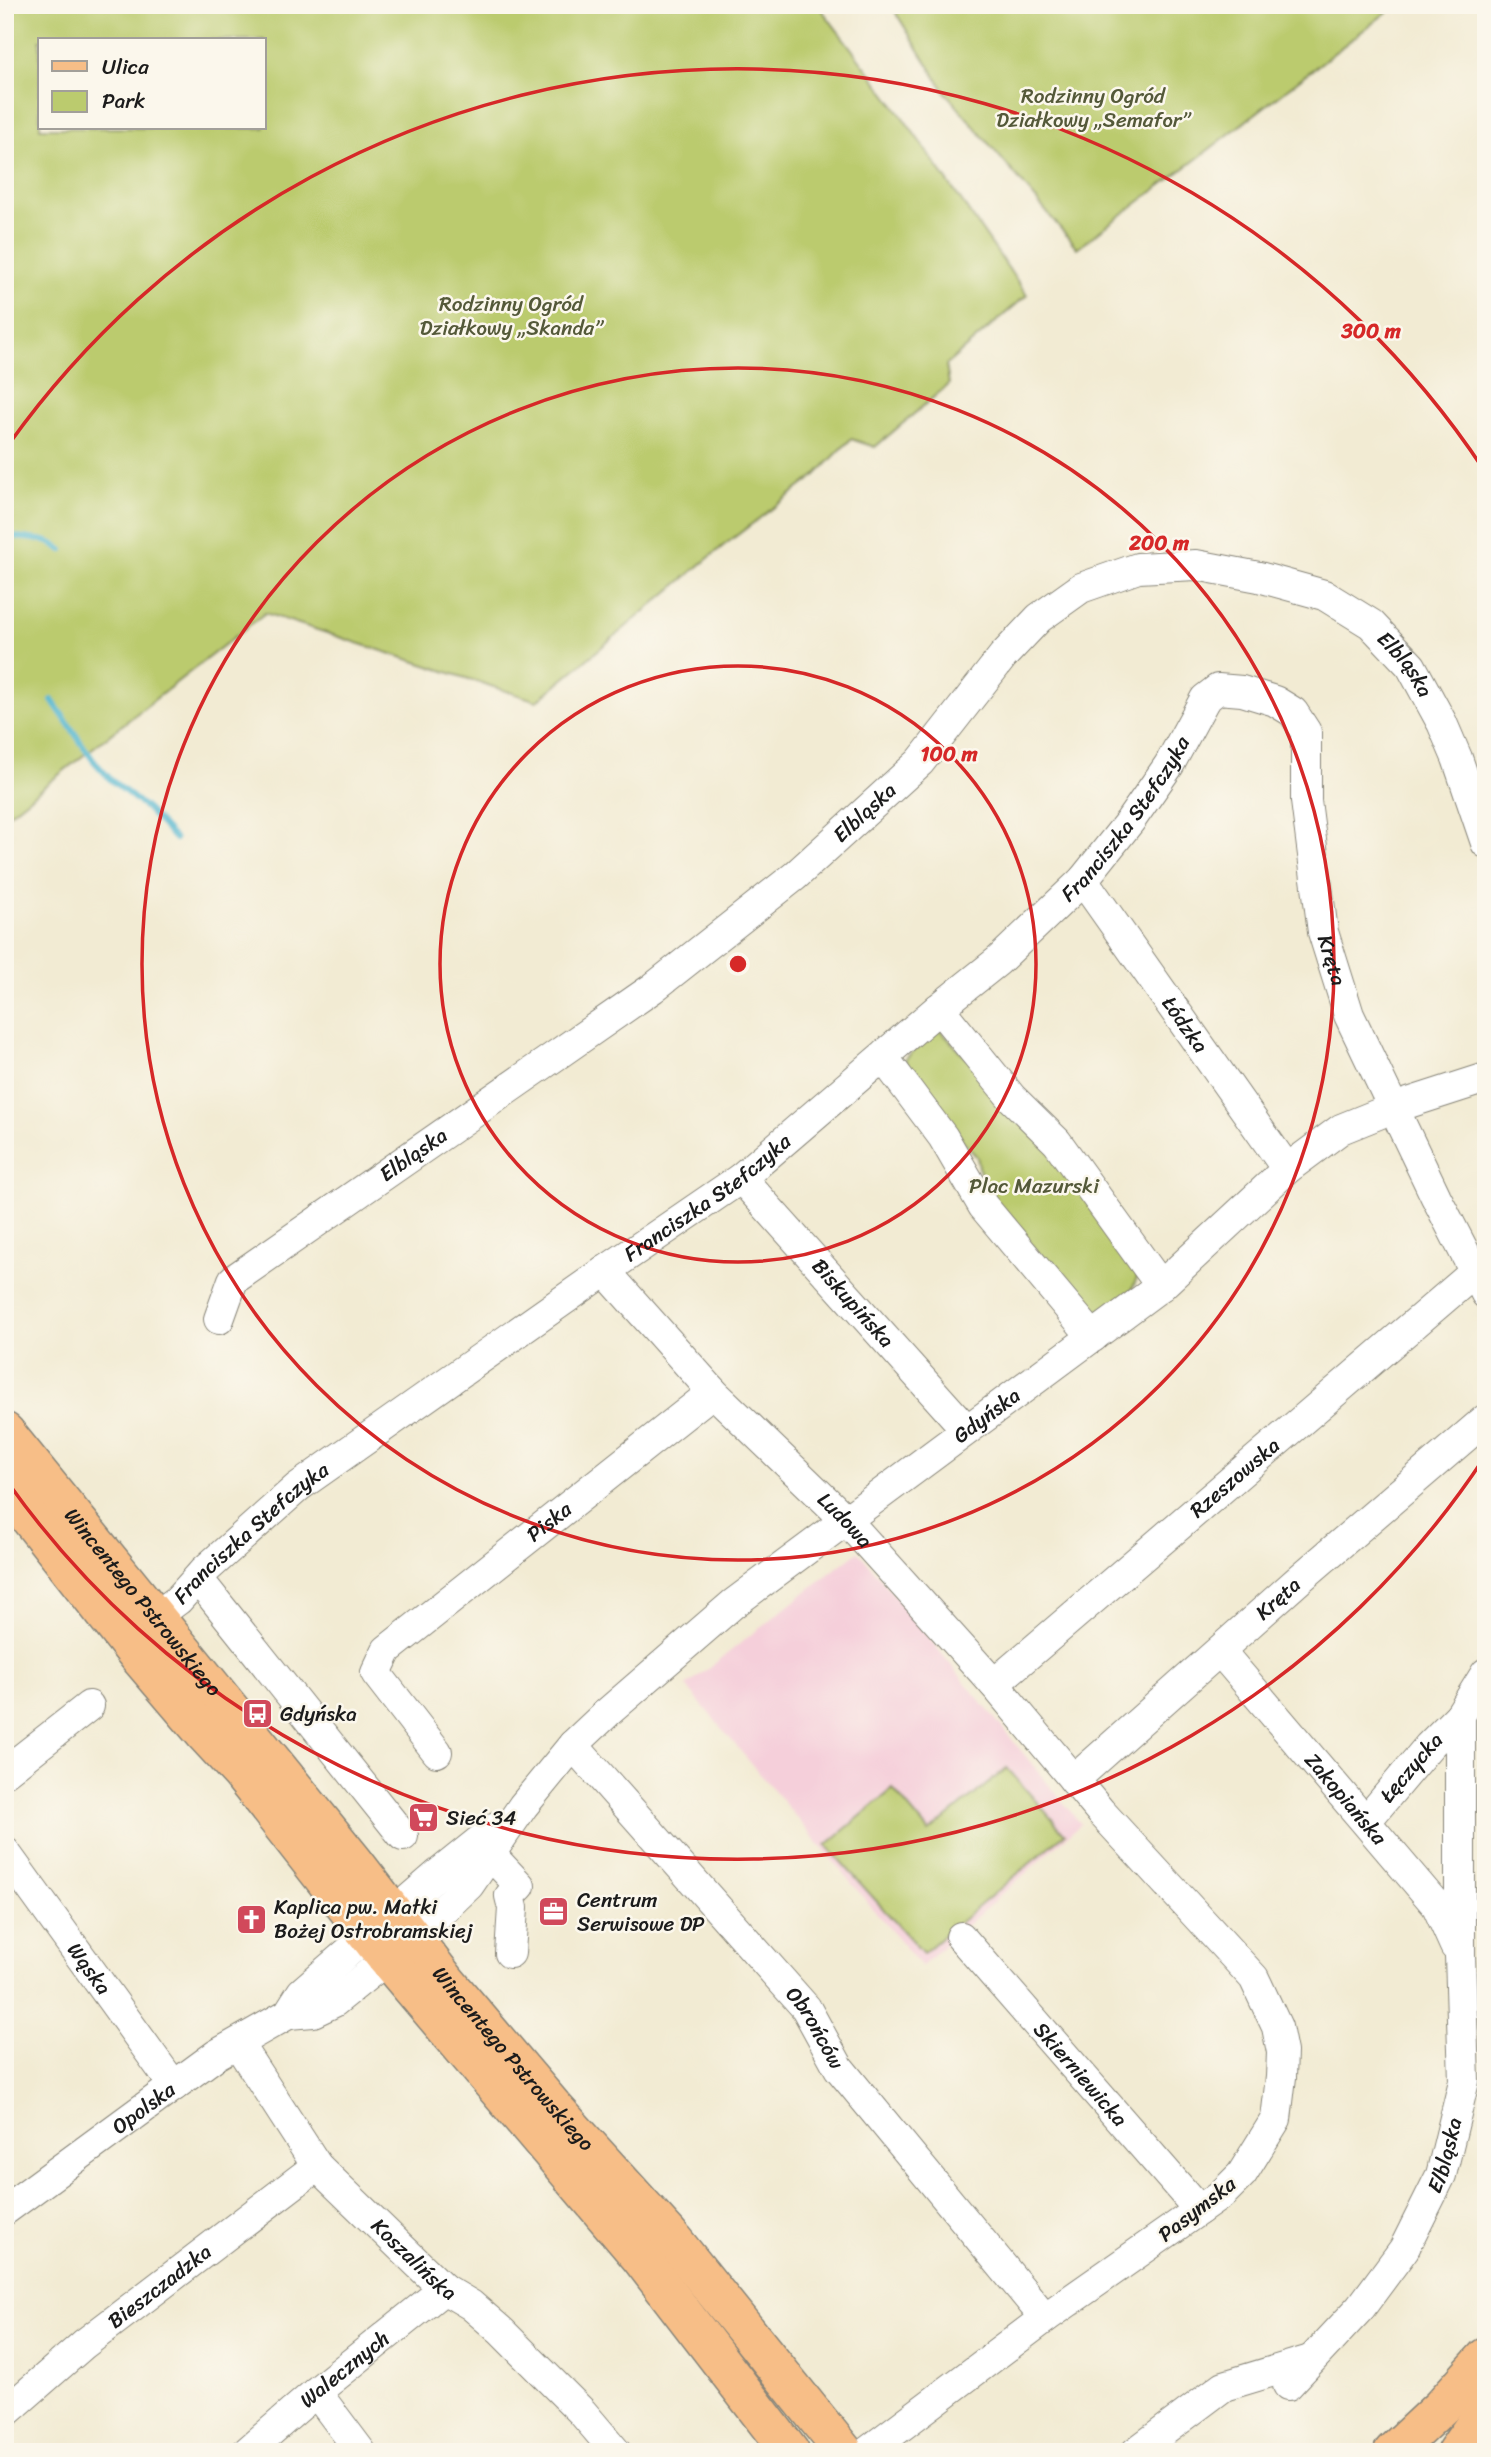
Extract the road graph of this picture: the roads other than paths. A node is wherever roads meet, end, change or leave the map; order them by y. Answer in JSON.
{"nodes":[{"id":1,"x":1196,"y":715,"type":"joint"},
{"id":2,"x":1486,"y":843,"type":"edge"},
{"id":3,"x":1083,"y":880,"type":"junction"},
{"id":4,"x":939,"y":1008,"type":"junction"},
{"id":5,"x":883,"y":1057,"type":"junction"},
{"id":6,"x":1486,"y":1078,"type":"edge"},
{"id":7,"x":1392,"y":1108,"type":"junction"},
{"id":8,"x":1287,"y":1169,"type":"junction"},
{"id":9,"x":741,"y":1178,"type":"junction"},
{"id":10,"x":605,"y":1271,"type":"junction"},
{"id":11,"x":1480,"y":1283,"type":"edge"},
{"id":12,"x":1161,"y":1286,"type":"junction"},
{"id":13,"x":219,"y":1319,"type":"dead end"},
{"id":14,"x":1093,"y":1336,"type":"junction"},
{"id":15,"x":713,"y":1392,"type":"junction"},
{"id":16,"x":1486,"y":1419,"type":"edge"},
{"id":17,"x":966,"y":1429,"type":"junction"},
{"id":18,"x":5,"y":1432,"type":"edge"},
{"id":19,"x":5,"y":1487,"type":"edge"},
{"id":20,"x":846,"y":1520,"type":"junction"},
{"id":21,"x":198,"y":1579,"type":"junction"},
{"id":22,"x":155,"y":1617,"type":"junction"},
{"id":23,"x":1220,"y":1651,"type":"junction"},
{"id":24,"x":1486,"y":1672,"type":"edge"},
{"id":25,"x":994,"y":1684,"type":"junction"},
{"id":26,"x":89,"y":1706,"type":"dead end"},
{"id":27,"x":1460,"y":1715,"type":"junction"},
{"id":28,"x":573,"y":1745,"type":"junction"},
{"id":29,"x":437,"y":1752,"type":"dead end"},
{"id":30,"x":5,"y":1772,"type":"edge"},
{"id":31,"x":1074,"y":1780,"type":"junction"},
{"id":32,"x":523,"y":1807,"type":"junction"},
{"id":33,"x":1366,"y":1821,"type":"junction"},
{"id":34,"x":403,"y":1836,"type":"dead end"},
{"id":35,"x":5,"y":1852,"type":"edge"},
{"id":36,"x":490,"y":1854,"type":"junction"},
{"id":37,"x":390,"y":1937,"type":"junction"},
{"id":38,"x":961,"y":1937,"type":"dead end"},
{"id":39,"x":510,"y":1953,"type":"dead end"},
{"id":40,"x":1460,"y":1955,"type":"junction"},
{"id":41,"x":238,"y":2044,"type":"junction"},
{"id":42,"x":174,"y":2086,"type":"junction"},
{"id":43,"x":317,"y":2166,"type":"junction"},
{"id":44,"x":5,"y":2210,"type":"edge"},
{"id":45,"x":1199,"y":2210,"type":"junction"},
{"id":46,"x":444,"y":2290,"type":"junction"},
{"id":47,"x":1045,"y":2318,"type":"junction"},
{"id":48,"x":1486,"y":2357,"type":"edge"},
{"id":49,"x":1313,"y":2359,"type":"junction"},
{"id":50,"x":1288,"y":2385,"type":"dead end"},
{"id":51,"x":316,"y":2392,"type":"junction"},
{"id":52,"x":5,"y":2413,"type":"edge"},
{"id":53,"x":247,"y":2452,"type":"edge"},
{"id":54,"x":361,"y":2452,"type":"edge"},
{"id":55,"x":616,"y":2452,"type":"edge"},
{"id":56,"x":790,"y":2452,"type":"edge"},
{"id":57,"x":844,"y":2452,"type":"edge"},
{"id":58,"x":867,"y":2452,"type":"edge"},
{"id":59,"x":1136,"y":2452,"type":"edge"},
{"id":60,"x":1392,"y":2452,"type":"edge"}],
"edges":[{"from":1,"to":3,"type":"street","name":"Franciszka Stefczyka"},
{"from":1,"to":7,"type":"street","name":"Kręta"},
{"from":2,"to":13,"type":"street","name":"Elbląska"},
{"from":3,"to":4,"type":"street","name":"Franciszka Stefczyka"},
{"from":3,"to":8,"type":"street","name":"Łódzka"},
{"from":4,"to":5,"type":"street","name":"Franciszka Stefczyka"},
{"from":4,"to":12,"type":"street"},
{"from":5,"to":9,"type":"street","name":"Franciszka Stefczyka"},
{"from":5,"to":14,"type":"street"},
{"from":6,"to":7,"type":"street","name":"Gdyńska"},
{"from":7,"to":8,"type":"street","name":"Gdyńska"},
{"from":7,"to":11,"type":"street","name":"Kręta"},
{"from":8,"to":12,"type":"street","name":"Gdyńska"},
{"from":9,"to":10,"type":"street","name":"Franciszka Stefczyka"},
{"from":9,"to":17,"type":"street","name":"Biskupińska"},
{"from":10,"to":15,"type":"street","name":"Ludowa"},
{"from":10,"to":21,"type":"street","name":"Franciszka Stefczyka"},
{"from":11,"to":25,"type":"street","name":"Rzeszowska"},
{"from":12,"to":14,"type":"street","name":"Gdyńska"},
{"from":14,"to":17,"type":"street","name":"Gdyńska"},
{"from":15,"to":20,"type":"street","name":"Ludowa"},
{"from":15,"to":29,"type":"street","name":"Piska"},
{"from":16,"to":23,"type":"street","name":"Kręta"},
{"from":17,"to":20,"type":"street","name":"Gdyńska"},
{"from":18,"to":22,"type":"main road","name":"Wincentego Pstrowskiego"},
{"from":19,"to":37,"type":"main road","name":"Wincentego Pstrowskiego"},
{"from":20,"to":25,"type":"street","name":"Ludowa"},
{"from":20,"to":28,"type":"street","name":"Gdyńska"},
{"from":21,"to":22,"type":"street","name":"Franciszka Stefczyka"},
{"from":21,"to":34,"type":"street"},
{"from":22,"to":37,"type":"main road","name":"Wincentego Pstrowskiego"},
{"from":23,"to":31,"type":"street","name":"Kręta"},
{"from":23,"to":33,"type":"street","name":"Zakopiańska"},
{"from":24,"to":27,"type":"street"},
{"from":25,"to":31,"type":"street","name":"Ludowa"},
{"from":26,"to":30,"type":"street"},
{"from":27,"to":33,"type":"street","name":"Łęczycka"},
{"from":27,"to":40,"type":"street","name":"Elbląska"},
{"from":28,"to":32,"type":"street","name":"Gdyńska"},
{"from":28,"to":47,"type":"street","name":"Obrońców"},
{"from":31,"to":45,"type":"street","name":"Pasymska"},
{"from":32,"to":36,"type":"street","name":"Gdyńska"},
{"from":32,"to":37,"type":"street","name":"Gdyńska"},
{"from":33,"to":40,"type":"street","name":"Zakopiańska"},
{"from":35,"to":42,"type":"street","name":"Wąska"},
{"from":36,"to":37,"type":"street","name":"Gdyńska"},
{"from":36,"to":39,"type":"street"},
{"from":37,"to":41,"type":"street","name":"Opolska"},
{"from":37,"to":56,"type":"main road","name":"Wincentego Pstrowskiego"},
{"from":37,"to":57,"type":"main road","name":"Wincentego Pstrowskiego"},
{"from":38,"to":45,"type":"street","name":"Skierniewicka"},
{"from":40,"to":49,"type":"street","name":"Elbląska"},
{"from":41,"to":42,"type":"street","name":"Opolska"},
{"from":41,"to":43,"type":"street","name":"Koszalińska"},
{"from":42,"to":44,"type":"street","name":"Opolska"},
{"from":43,"to":46,"type":"street","name":"Koszalińska"},
{"from":43,"to":52,"type":"street","name":"Bieszczadzka"},
{"from":45,"to":47,"type":"street","name":"Pasymska"},
{"from":46,"to":51,"type":"street","name":"Walecznych"},
{"from":46,"to":55,"type":"street","name":"Koszalińska"},
{"from":47,"to":58,"type":"street","name":"Pasymska"},
{"from":48,"to":60,"type":"main road"},
{"from":49,"to":50,"type":"street","name":"Elbląska"},
{"from":49,"to":59,"type":"street"},
{"from":51,"to":53,"type":"street","name":"Walecznych"},
{"from":51,"to":54,"type":"street"}]}
